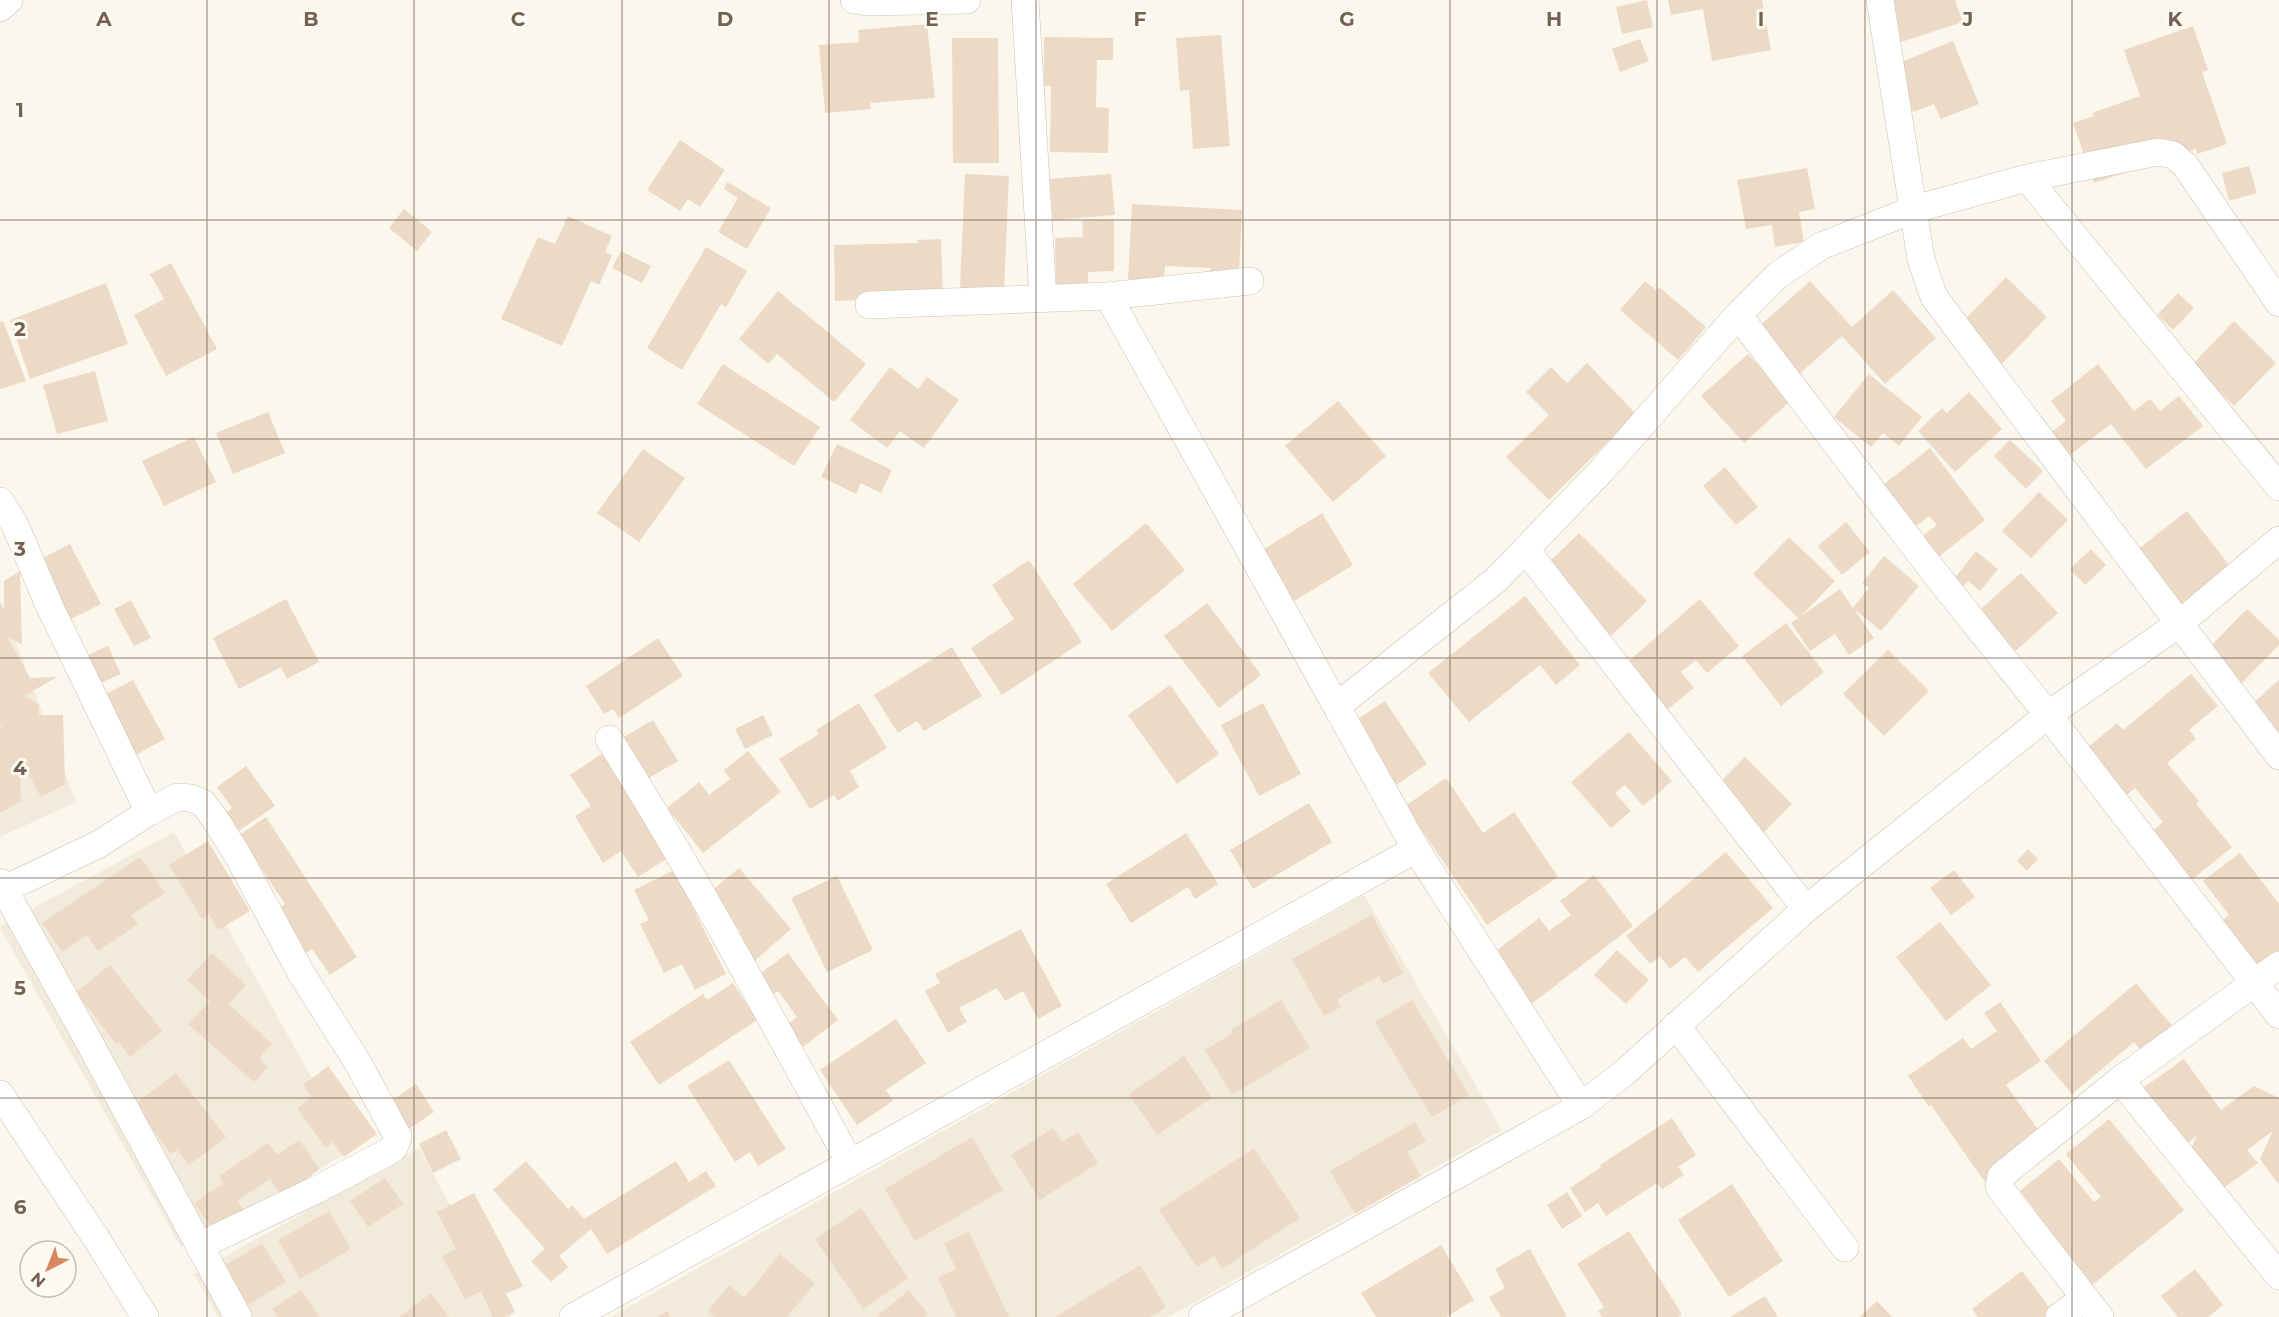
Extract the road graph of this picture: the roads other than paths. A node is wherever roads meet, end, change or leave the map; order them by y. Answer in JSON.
{"nodes":[{"id":1,"x":9,"y":0,"type":"edge"},
{"id":2,"x":854,"y":0,"type":"edge"},
{"id":3,"x":967,"y":0,"type":"edge"},
{"id":4,"x":1025,"y":0,"type":"edge"},
{"id":5,"x":1880,"y":0,"type":"edge"},
{"id":6,"x":0,"y":8,"type":"edge"},
{"id":7,"x":2027,"y":178,"type":"junction"},
{"id":8,"x":1915,"y":209,"type":"junction"},
{"id":9,"x":1250,"y":281,"type":"dead end"},
{"id":10,"x":1108,"y":296,"type":"junction"},
{"id":11,"x":1043,"y":298,"type":"junction"},
{"id":12,"x":2279,"y":303,"type":"edge"},
{"id":13,"x":869,"y":305,"type":"dead end"},
{"id":14,"x":1738,"y":315,"type":"junction"},
{"id":15,"x":2279,"y":487,"type":"edge"},
{"id":16,"x":0,"y":501,"type":"edge"},
{"id":17,"x":2279,"y":540,"type":"edge"},
{"id":18,"x":1526,"y":550,"type":"junction"},
{"id":19,"x":2180,"y":622,"type":"junction"},
{"id":20,"x":1337,"y":706,"type":"junction"},
{"id":21,"x":2048,"y":716,"type":"junction"},
{"id":22,"x":609,"y":739,"type":"dead end"},
{"id":23,"x":2279,"y":756,"type":"edge"},
{"id":24,"x":149,"y":812,"type":"junction"},
{"id":25,"x":1416,"y":849,"type":"junction"},
{"id":26,"x":2,"y":886,"type":"edge"},
{"id":27,"x":1806,"y":909,"type":"junction"},
{"id":28,"x":2279,"y":965,"type":"edge"},
{"id":29,"x":2253,"y":983,"type":"junction"},
{"id":30,"x":2279,"y":1015,"type":"edge"},
{"id":31,"x":1676,"y":1025,"type":"junction"},
{"id":32,"x":2120,"y":1080,"type":"junction"},
{"id":33,"x":0,"y":1094,"type":"edge"},
{"id":34,"x":1581,"y":1106,"type":"junction"},
{"id":35,"x":850,"y":1163,"type":"junction"},
{"id":36,"x":199,"y":1246,"type":"junction"},
{"id":37,"x":1845,"y":1248,"type":"dead end"},
{"id":38,"x":2279,"y":1276,"type":"edge"},
{"id":39,"x":2092,"y":1308,"type":"edge"},
{"id":40,"x":145,"y":1317,"type":"edge"},
{"id":41,"x":238,"y":1317,"type":"edge"},
{"id":42,"x":573,"y":1317,"type":"edge"},
{"id":43,"x":1202,"y":1317,"type":"edge"},
{"id":44,"x":2059,"y":1317,"type":"edge"}],
"edges":[{"from":1,"to":6,"type":"street"},
{"from":2,"to":3,"type":"street"},
{"from":4,"to":11,"type":"street"},
{"from":5,"to":8,"type":"street"},
{"from":7,"to":8,"type":"street"},
{"from":7,"to":12,"type":"street"},
{"from":7,"to":15,"type":"street"},
{"from":8,"to":14,"type":"street"},
{"from":8,"to":19,"type":"street"},
{"from":9,"to":10,"type":"street"},
{"from":10,"to":11,"type":"street"},
{"from":10,"to":20,"type":"street"},
{"from":11,"to":13,"type":"street"},
{"from":14,"to":18,"type":"street"},
{"from":14,"to":21,"type":"street"},
{"from":16,"to":24,"type":"street"},
{"from":17,"to":19,"type":"street"},
{"from":18,"to":20,"type":"street"},
{"from":18,"to":27,"type":"street"},
{"from":19,"to":21,"type":"street"},
{"from":19,"to":23,"type":"street"},
{"from":20,"to":25,"type":"street"},
{"from":21,"to":27,"type":"street"},
{"from":21,"to":29,"type":"street"},
{"from":22,"to":35,"type":"street"},
{"from":24,"to":26,"type":"street"},
{"from":24,"to":36,"type":"street"},
{"from":25,"to":34,"type":"street"},
{"from":25,"to":35,"type":"street"},
{"from":26,"to":36,"type":"street"},
{"from":27,"to":31,"type":"street"},
{"from":28,"to":29,"type":"street"},
{"from":29,"to":30,"type":"street"},
{"from":29,"to":32,"type":"street"},
{"from":31,"to":34,"type":"street"},
{"from":31,"to":37,"type":"street"},
{"from":32,"to":38,"type":"street"},
{"from":32,"to":39,"type":"street"},
{"from":33,"to":40,"type":"street"},
{"from":34,"to":43,"type":"street"},
{"from":35,"to":42,"type":"street"},
{"from":36,"to":41,"type":"street"},
{"from":39,"to":44,"type":"street"}]}
